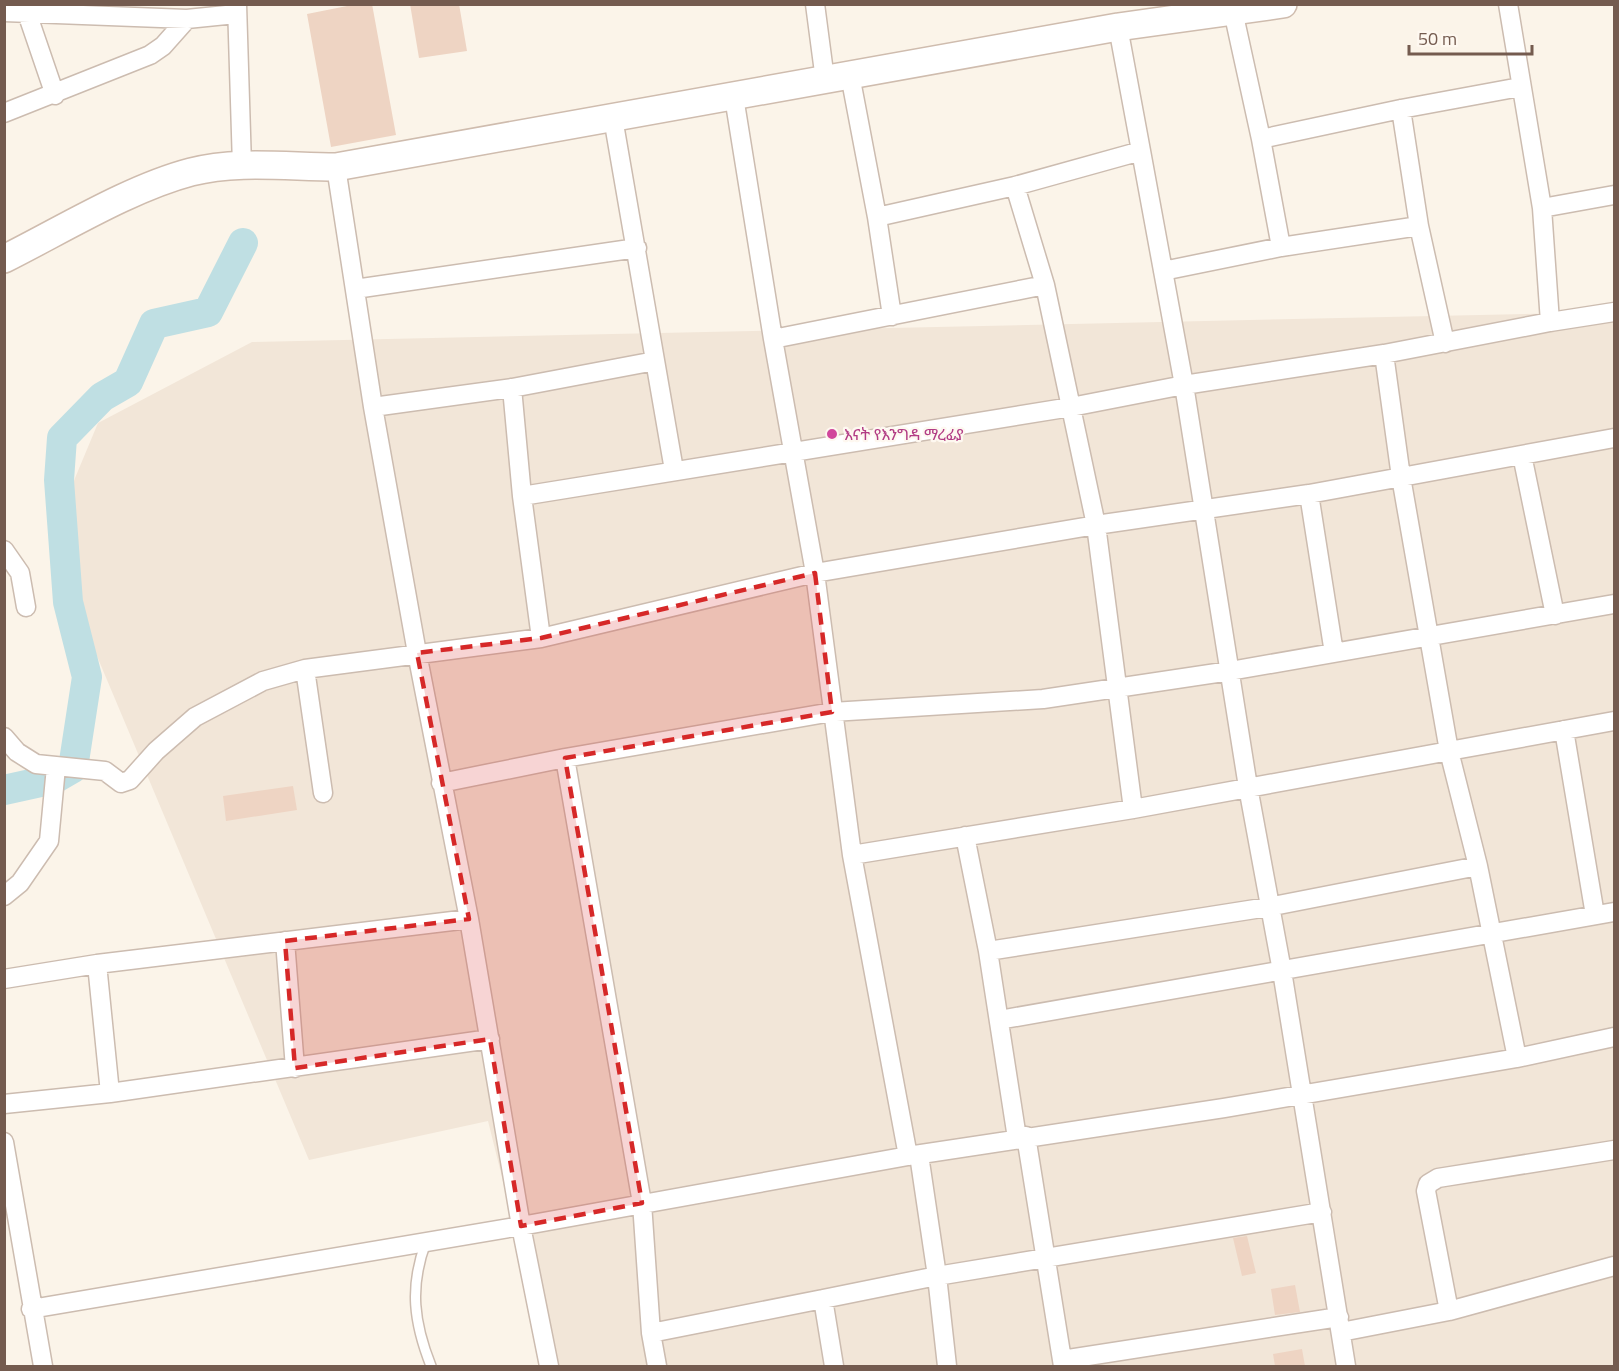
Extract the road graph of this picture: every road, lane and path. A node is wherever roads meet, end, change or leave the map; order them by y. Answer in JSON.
{"nodes":[{"id":1,"x":815,"y":4,"type":"edge"},
{"id":2,"x":1283,"y":4,"type":"edge"},
{"id":3,"x":1508,"y":4,"type":"edge"},
{"id":4,"x":236,"y":9,"type":"edge"},
{"id":5,"x":1233,"y":11,"type":"junction"},
{"id":6,"x":4,"y":12,"type":"edge"},
{"id":7,"x":1179,"y":12,"type":"edge"},
{"id":8,"x":27,"y":13,"type":"junction"},
{"id":9,"x":187,"y":19,"type":"junction"},
{"id":10,"x":1118,"y":27,"type":"junction"},
{"id":11,"x":838,"y":77,"type":"junction"},
{"id":12,"x":1521,"y":87,"type":"junction"},
{"id":13,"x":55,"y":95,"type":"junction"},
{"id":14,"x":734,"y":97,"type":"junction"},
{"id":15,"x":1401,"y":109,"type":"junction"},
{"id":16,"x":4,"y":113,"type":"edge"},
{"id":17,"x":613,"y":118,"type":"junction"},
{"id":18,"x":1261,"y":139,"type":"junction"},
{"id":19,"x":1141,"y":151,"type":"junction"},
{"id":20,"x":242,"y":166,"type":"junction"},
{"id":21,"x":336,"y":167,"type":"junction"},
{"id":22,"x":1015,"y":186,"type":"junction"},
{"id":23,"x":1614,"y":195,"type":"edge"},
{"id":24,"x":1542,"y":208,"type":"junction"},
{"id":25,"x":877,"y":217,"type":"junction"},
{"id":26,"x":1419,"y":226,"type":"junction"},
{"id":27,"x":1281,"y":247,"type":"junction"},
{"id":28,"x":637,"y":248,"type":"junction"},
{"id":29,"x":4,"y":259,"type":"edge"},
{"id":30,"x":1163,"y":271,"type":"junction"},
{"id":31,"x":1045,"y":285,"type":"junction"},
{"id":32,"x":355,"y":290,"type":"junction"},
{"id":33,"x":1614,"y":312,"type":"edge"},
{"id":34,"x":892,"y":316,"type":"junction"},
{"id":35,"x":1550,"y":322,"type":"junction"},
{"id":36,"x":772,"y":339,"type":"junction"},
{"id":37,"x":1445,"y":343,"type":"junction"},
{"id":38,"x":1384,"y":354,"type":"junction"},
{"id":39,"x":656,"y":361,"type":"junction"},
{"id":40,"x":1184,"y":385,"type":"junction"},
{"id":41,"x":512,"y":388,"type":"junction"},
{"id":42,"x":373,"y":406,"type":"junction"},
{"id":43,"x":1071,"y":407,"type":"junction"},
{"id":44,"x":1614,"y":438,"type":"edge"},
{"id":45,"x":793,"y":452,"type":"junction"},
{"id":46,"x":1522,"y":455,"type":"junction"},
{"id":47,"x":674,"y":470,"type":"junction"},
{"id":48,"x":1401,"y":477,"type":"junction"},
{"id":49,"x":1309,"y":494,"type":"junction"},
{"id":50,"x":522,"y":496,"type":"junction"},
{"id":51,"x":1203,"y":509,"type":"junction"},
{"id":52,"x":1095,"y":525,"type":"junction"},
{"id":53,"x":4,"y":550,"type":"edge"},
{"id":54,"x":815,"y":573,"type":"junction"},
{"id":55,"x":1614,"y":604,"type":"edge"},
{"id":56,"x":26,"y":608,"type":"dead end"},
{"id":57,"x":1555,"y":615,"type":"junction"},
{"id":58,"x":542,"y":638,"type":"junction"},
{"id":59,"x":1428,"y":638,"type":"junction"},
{"id":60,"x":417,"y":653,"type":"junction"},
{"id":61,"x":1334,"y":653,"type":"junction"},
{"id":62,"x":305,"y":669,"type":"junction"},
{"id":63,"x":1230,"y":671,"type":"junction"},
{"id":64,"x":1115,"y":688,"type":"junction"},
{"id":65,"x":832,"y":712,"type":"junction"},
{"id":66,"x":1614,"y":721,"type":"edge"},
{"id":67,"x":1564,"y":730,"type":"junction"},
{"id":68,"x":4,"y":737,"type":"edge"},
{"id":69,"x":1449,"y":751,"type":"junction"},
{"id":70,"x":565,"y":758,"type":"junction"},
{"id":71,"x":56,"y":767,"type":"junction"},
{"id":72,"x":441,"y":783,"type":"junction"},
{"id":73,"x":1248,"y":787,"type":"junction"},
{"id":74,"x":323,"y":793,"type":"dead end"},
{"id":75,"x":1133,"y":809,"type":"junction"},
{"id":76,"x":965,"y":836,"type":"junction"},
{"id":77,"x":852,"y":855,"type":"junction"},
{"id":78,"x":1478,"y":866,"type":"junction"},
{"id":79,"x":4,"y":896,"type":"edge"},
{"id":80,"x":1268,"y":907,"type":"junction"},
{"id":81,"x":1614,"y":912,"type":"edge"},
{"id":82,"x":1595,"y":915,"type":"junction"},
{"id":83,"x":469,"y":919,"type":"junction"},
{"id":84,"x":1491,"y":935,"type":"junction"},
{"id":85,"x":285,"y":941,"type":"junction"},
{"id":86,"x":988,"y":951,"type":"junction"},
{"id":87,"x":97,"y":964,"type":"junction"},
{"id":88,"x":1282,"y":971,"type":"junction"},
{"id":89,"x":4,"y":979,"type":"edge"},
{"id":90,"x":999,"y":1020,"type":"junction"},
{"id":91,"x":1614,"y":1037,"type":"edge"},
{"id":92,"x":490,"y":1039,"type":"junction"},
{"id":93,"x":1516,"y":1058,"type":"junction"},
{"id":94,"x":295,"y":1068,"type":"junction"},
{"id":95,"x":110,"y":1093,"type":"junction"},
{"id":96,"x":1302,"y":1095,"type":"junction"},
{"id":97,"x":4,"y":1104,"type":"edge"},
{"id":98,"x":1022,"y":1137,"type":"junction"},
{"id":99,"x":4,"y":1143,"type":"edge"},
{"id":100,"x":1614,"y":1150,"type":"edge"},
{"id":101,"x":913,"y":1155,"type":"junction"},
{"id":102,"x":642,"y":1203,"type":"junction"},
{"id":103,"x":1322,"y":1212,"type":"junction"},
{"id":104,"x":521,"y":1226,"type":"junction"},
{"id":105,"x":426,"y":1242,"type":"junction"},
{"id":106,"x":1044,"y":1258,"type":"junction"},
{"id":107,"x":1614,"y":1266,"type":"edge"},
{"id":108,"x":937,"y":1276,"type":"junction"},
{"id":109,"x":823,"y":1299,"type":"junction"},
{"id":110,"x":31,"y":1309,"type":"junction"},
{"id":111,"x":1449,"y":1311,"type":"junction"},
{"id":112,"x":1340,"y":1324,"type":"junction"},
{"id":113,"x":651,"y":1334,"type":"junction"},
{"id":114,"x":1063,"y":1363,"type":"edge"},
{"id":115,"x":43,"y":1366,"type":"edge"},
{"id":116,"x":431,"y":1366,"type":"edge"},
{"id":117,"x":549,"y":1366,"type":"edge"},
{"id":118,"x":657,"y":1366,"type":"edge"},
{"id":119,"x":834,"y":1366,"type":"edge"},
{"id":120,"x":948,"y":1366,"type":"edge"},
{"id":121,"x":1347,"y":1366,"type":"edge"}],
"edges":[{"from":1,"to":11,"type":"street"},
{"from":2,"to":5,"type":"street"},
{"from":3,"to":12,"type":"street"},
{"from":4,"to":9,"type":"street"},
{"from":4,"to":20,"type":"street"},
{"from":5,"to":7,"type":"street"},
{"from":5,"to":18,"type":"street"},
{"from":6,"to":8,"type":"street"},
{"from":7,"to":10,"type":"street"},
{"from":8,"to":9,"type":"street"},
{"from":8,"to":13,"type":"street"},
{"from":9,"to":13,"type":"street"},
{"from":10,"to":11,"type":"street"},
{"from":10,"to":19,"type":"street"},
{"from":11,"to":14,"type":"street"},
{"from":11,"to":25,"type":"street"},
{"from":12,"to":15,"type":"street"},
{"from":12,"to":24,"type":"street"},
{"from":13,"to":16,"type":"street"},
{"from":14,"to":17,"type":"street"},
{"from":14,"to":36,"type":"street"},
{"from":15,"to":18,"type":"street"},
{"from":15,"to":26,"type":"street"},
{"from":17,"to":21,"type":"street"},
{"from":17,"to":28,"type":"street"},
{"from":18,"to":27,"type":"street"},
{"from":19,"to":22,"type":"street"},
{"from":19,"to":30,"type":"street"},
{"from":20,"to":21,"type":"street"},
{"from":20,"to":29,"type":"street"},
{"from":21,"to":32,"type":"street"},
{"from":22,"to":25,"type":"street"},
{"from":22,"to":31,"type":"street"},
{"from":23,"to":24,"type":"street"},
{"from":24,"to":35,"type":"street"},
{"from":25,"to":34,"type":"street"},
{"from":26,"to":27,"type":"street"},
{"from":26,"to":37,"type":"street"},
{"from":27,"to":30,"type":"street"},
{"from":28,"to":32,"type":"street"},
{"from":28,"to":39,"type":"street"},
{"from":30,"to":40,"type":"street"},
{"from":31,"to":34,"type":"street"},
{"from":31,"to":43,"type":"street"},
{"from":32,"to":42,"type":"street"},
{"from":33,"to":35,"type":"street"},
{"from":34,"to":36,"type":"street"},
{"from":35,"to":37,"type":"street"},
{"from":36,"to":45,"type":"street"},
{"from":37,"to":38,"type":"street"},
{"from":38,"to":40,"type":"street"},
{"from":38,"to":48,"type":"street"},
{"from":39,"to":41,"type":"street"},
{"from":39,"to":47,"type":"street"},
{"from":40,"to":43,"type":"street"},
{"from":40,"to":51,"type":"street"},
{"from":41,"to":42,"type":"street"},
{"from":41,"to":50,"type":"street"},
{"from":42,"to":60,"type":"street"},
{"from":43,"to":45,"type":"street"},
{"from":43,"to":52,"type":"street"},
{"from":44,"to":46,"type":"street"},
{"from":45,"to":47,"type":"street"},
{"from":45,"to":54,"type":"street"},
{"from":46,"to":48,"type":"street"},
{"from":46,"to":57,"type":"street"},
{"from":47,"to":50,"type":"street"},
{"from":48,"to":49,"type":"street"},
{"from":48,"to":59,"type":"street"},
{"from":49,"to":51,"type":"street"},
{"from":49,"to":61,"type":"street"},
{"from":50,"to":58,"type":"street"},
{"from":51,"to":52,"type":"street"},
{"from":51,"to":63,"type":"street"},
{"from":52,"to":54,"type":"street"},
{"from":52,"to":64,"type":"street"},
{"from":53,"to":56,"type":"street"},
{"from":54,"to":58,"type":"street"},
{"from":54,"to":65,"type":"street"},
{"from":55,"to":57,"type":"street"},
{"from":57,"to":59,"type":"street"},
{"from":58,"to":60,"type":"street"},
{"from":59,"to":61,"type":"street"},
{"from":59,"to":69,"type":"street"},
{"from":60,"to":62,"type":"street"},
{"from":60,"to":72,"type":"street"},
{"from":61,"to":63,"type":"street"},
{"from":62,"to":71,"type":"street"},
{"from":62,"to":74,"type":"street"},
{"from":63,"to":64,"type":"street"},
{"from":63,"to":73,"type":"street"},
{"from":64,"to":65,"type":"street"},
{"from":64,"to":75,"type":"street"},
{"from":65,"to":70,"type":"street"},
{"from":65,"to":77,"type":"street"},
{"from":66,"to":67,"type":"street"},
{"from":67,"to":69,"type":"street"},
{"from":67,"to":82,"type":"street"},
{"from":68,"to":71,"type":"street"},
{"from":69,"to":73,"type":"street"},
{"from":69,"to":78,"type":"street"},
{"from":70,"to":72,"type":"street"},
{"from":70,"to":102,"type":"street"},
{"from":71,"to":79,"type":"street"},
{"from":72,"to":83,"type":"street"},
{"from":73,"to":75,"type":"street"},
{"from":73,"to":80,"type":"street"},
{"from":75,"to":76,"type":"street"},
{"from":76,"to":77,"type":"street"},
{"from":76,"to":86,"type":"street"},
{"from":77,"to":101,"type":"street"},
{"from":78,"to":80,"type":"street"},
{"from":78,"to":84,"type":"street"},
{"from":80,"to":86,"type":"street"},
{"from":80,"to":88,"type":"street"},
{"from":81,"to":82,"type":"street"},
{"from":82,"to":84,"type":"street"},
{"from":83,"to":85,"type":"street"},
{"from":83,"to":92,"type":"street"},
{"from":84,"to":88,"type":"street"},
{"from":84,"to":93,"type":"street"},
{"from":85,"to":87,"type":"street"},
{"from":85,"to":94,"type":"street"},
{"from":86,"to":90,"type":"street"},
{"from":87,"to":89,"type":"street"},
{"from":87,"to":95,"type":"street"},
{"from":88,"to":90,"type":"street"},
{"from":88,"to":96,"type":"street"},
{"from":90,"to":98,"type":"street"},
{"from":91,"to":93,"type":"street"},
{"from":92,"to":94,"type":"street"},
{"from":92,"to":104,"type":"street"},
{"from":93,"to":96,"type":"street"},
{"from":94,"to":95,"type":"street"},
{"from":95,"to":97,"type":"street"},
{"from":96,"to":98,"type":"street"},
{"from":96,"to":103,"type":"street"},
{"from":98,"to":101,"type":"street"},
{"from":98,"to":106,"type":"street"},
{"from":99,"to":110,"type":"street"},
{"from":100,"to":111,"type":"street"},
{"from":101,"to":102,"type":"street"},
{"from":101,"to":108,"type":"street"},
{"from":102,"to":104,"type":"street"},
{"from":102,"to":113,"type":"street"},
{"from":103,"to":106,"type":"street"},
{"from":103,"to":112,"type":"street"},
{"from":104,"to":105,"type":"street"},
{"from":104,"to":117,"type":"street"},
{"from":105,"to":110,"type":"street"},
{"from":105,"to":116,"type":"lane"},
{"from":106,"to":108,"type":"street"},
{"from":106,"to":114,"type":"street"},
{"from":107,"to":111,"type":"street"},
{"from":108,"to":109,"type":"street"},
{"from":108,"to":120,"type":"street"},
{"from":109,"to":113,"type":"street"},
{"from":109,"to":119,"type":"street"},
{"from":110,"to":115,"type":"street"},
{"from":111,"to":112,"type":"street"},
{"from":112,"to":114,"type":"street"},
{"from":112,"to":121,"type":"street"},
{"from":113,"to":118,"type":"street"}]}
